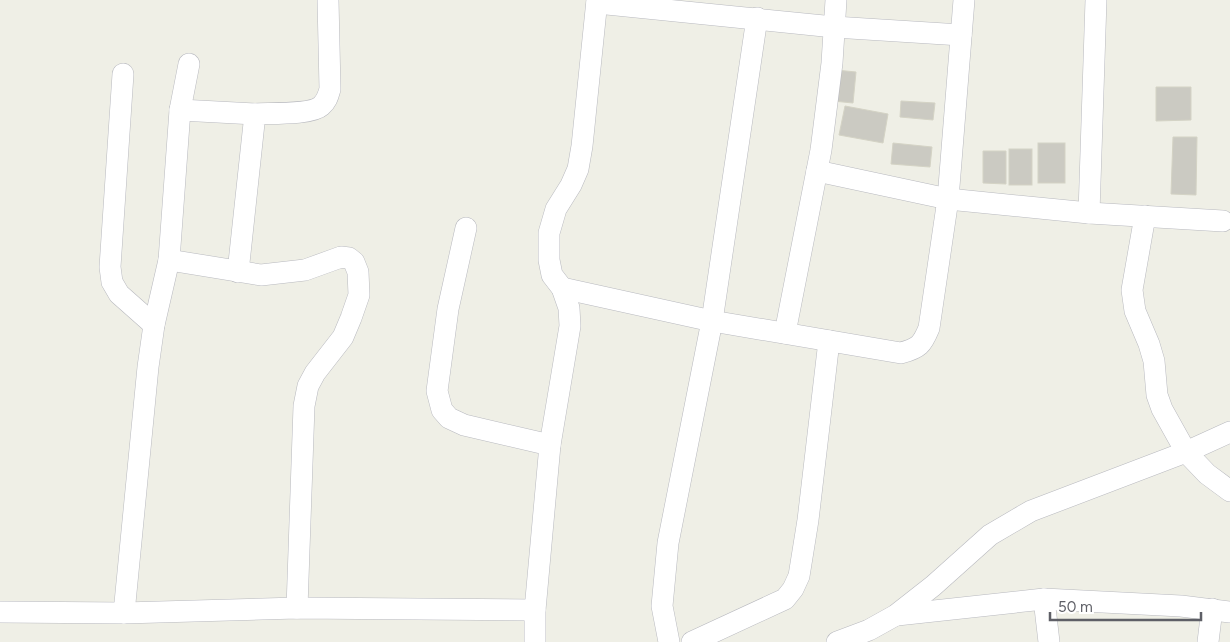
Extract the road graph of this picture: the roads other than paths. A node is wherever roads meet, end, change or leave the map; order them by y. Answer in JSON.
{"nodes":[{"id":1,"x":328,"y":0,"type":"edge"},
{"id":2,"x":836,"y":0,"type":"edge"},
{"id":3,"x":964,"y":0,"type":"edge"},
{"id":4,"x":1096,"y":0,"type":"edge"},
{"id":5,"x":597,"y":2,"type":"edge"},
{"id":6,"x":758,"y":18,"type":"junction"},
{"id":7,"x":834,"y":27,"type":"junction"},
{"id":8,"x":961,"y":35,"type":"junction"},
{"id":9,"x":189,"y":64,"type":"dead end"},
{"id":10,"x":123,"y":74,"type":"dead end"},
{"id":11,"x":180,"y":110,"type":"junction"},
{"id":12,"x":255,"y":114,"type":"junction"},
{"id":13,"x":817,"y":171,"type":"junction"},
{"id":14,"x":948,"y":199,"type":"junction"},
{"id":15,"x":1089,"y":212,"type":"junction"},
{"id":16,"x":1146,"y":216,"type":"junction"},
{"id":17,"x":1223,"y":221,"type":"dead end"},
{"id":18,"x":466,"y":228,"type":"dead end"},
{"id":19,"x":169,"y":260,"type":"junction"},
{"id":20,"x":238,"y":272,"type":"junction"},
{"id":21,"x":562,"y":288,"type":"junction"},
{"id":22,"x":712,"y":321,"type":"junction"},
{"id":23,"x":154,"y":325,"type":"junction"},
{"id":24,"x":785,"y":333,"type":"junction"},
{"id":25,"x":829,"y":341,"type":"junction"},
{"id":26,"x":1230,"y":432,"type":"edge"},
{"id":27,"x":550,"y":445,"type":"junction"},
{"id":28,"x":1186,"y":452,"type":"junction"},
{"id":29,"x":1230,"y":491,"type":"edge"},
{"id":30,"x":1044,"y":599,"type":"junction"},
{"id":31,"x":297,"y":608,"type":"junction"},
{"id":32,"x":535,"y":610,"type":"junction"},
{"id":33,"x":1221,"y":611,"type":"edge"},
{"id":34,"x":0,"y":612,"type":"edge"},
{"id":35,"x":124,"y":613,"type":"junction"},
{"id":36,"x":896,"y":615,"type":"junction"},
{"id":37,"x":870,"y":636,"type":"edge"},
{"id":38,"x":535,"y":642,"type":"edge"},
{"id":39,"x":669,"y":642,"type":"edge"},
{"id":40,"x":692,"y":642,"type":"edge"},
{"id":41,"x":837,"y":642,"type":"edge"},
{"id":42,"x":1049,"y":642,"type":"edge"},
{"id":43,"x":1208,"y":642,"type":"edge"}],
"edges":[{"from":1,"to":12,"type":"street"},
{"from":2,"to":7,"type":"street"},
{"from":3,"to":8,"type":"street"},
{"from":4,"to":15,"type":"street"},
{"from":5,"to":6,"type":"street"},
{"from":5,"to":21,"type":"street"},
{"from":6,"to":7,"type":"street"},
{"from":6,"to":22,"type":"street"},
{"from":7,"to":8,"type":"street"},
{"from":7,"to":13,"type":"street"},
{"from":8,"to":14,"type":"street"},
{"from":9,"to":11,"type":"street"},
{"from":10,"to":23,"type":"street"},
{"from":11,"to":12,"type":"street"},
{"from":11,"to":19,"type":"street"},
{"from":12,"to":20,"type":"street"},
{"from":13,"to":14,"type":"street"},
{"from":13,"to":24,"type":"street"},
{"from":14,"to":15,"type":"street"},
{"from":14,"to":25,"type":"street"},
{"from":15,"to":16,"type":"street"},
{"from":16,"to":17,"type":"street"},
{"from":16,"to":28,"type":"street"},
{"from":18,"to":27,"type":"street"},
{"from":19,"to":20,"type":"street"},
{"from":19,"to":23,"type":"street"},
{"from":20,"to":31,"type":"street"},
{"from":21,"to":22,"type":"street"},
{"from":21,"to":27,"type":"street"},
{"from":22,"to":24,"type":"street"},
{"from":22,"to":39,"type":"street"},
{"from":23,"to":35,"type":"street"},
{"from":24,"to":25,"type":"street"},
{"from":25,"to":40,"type":"street"},
{"from":26,"to":28,"type":"street"},
{"from":27,"to":32,"type":"street"},
{"from":28,"to":29,"type":"street"},
{"from":28,"to":36,"type":"street"},
{"from":30,"to":33,"type":"street"},
{"from":30,"to":36,"type":"street"},
{"from":30,"to":42,"type":"street"},
{"from":31,"to":32,"type":"street"},
{"from":31,"to":35,"type":"street"},
{"from":32,"to":38,"type":"street"},
{"from":33,"to":43,"type":"street"},
{"from":34,"to":35,"type":"street"},
{"from":36,"to":37,"type":"street"},
{"from":37,"to":41,"type":"street"}]}
